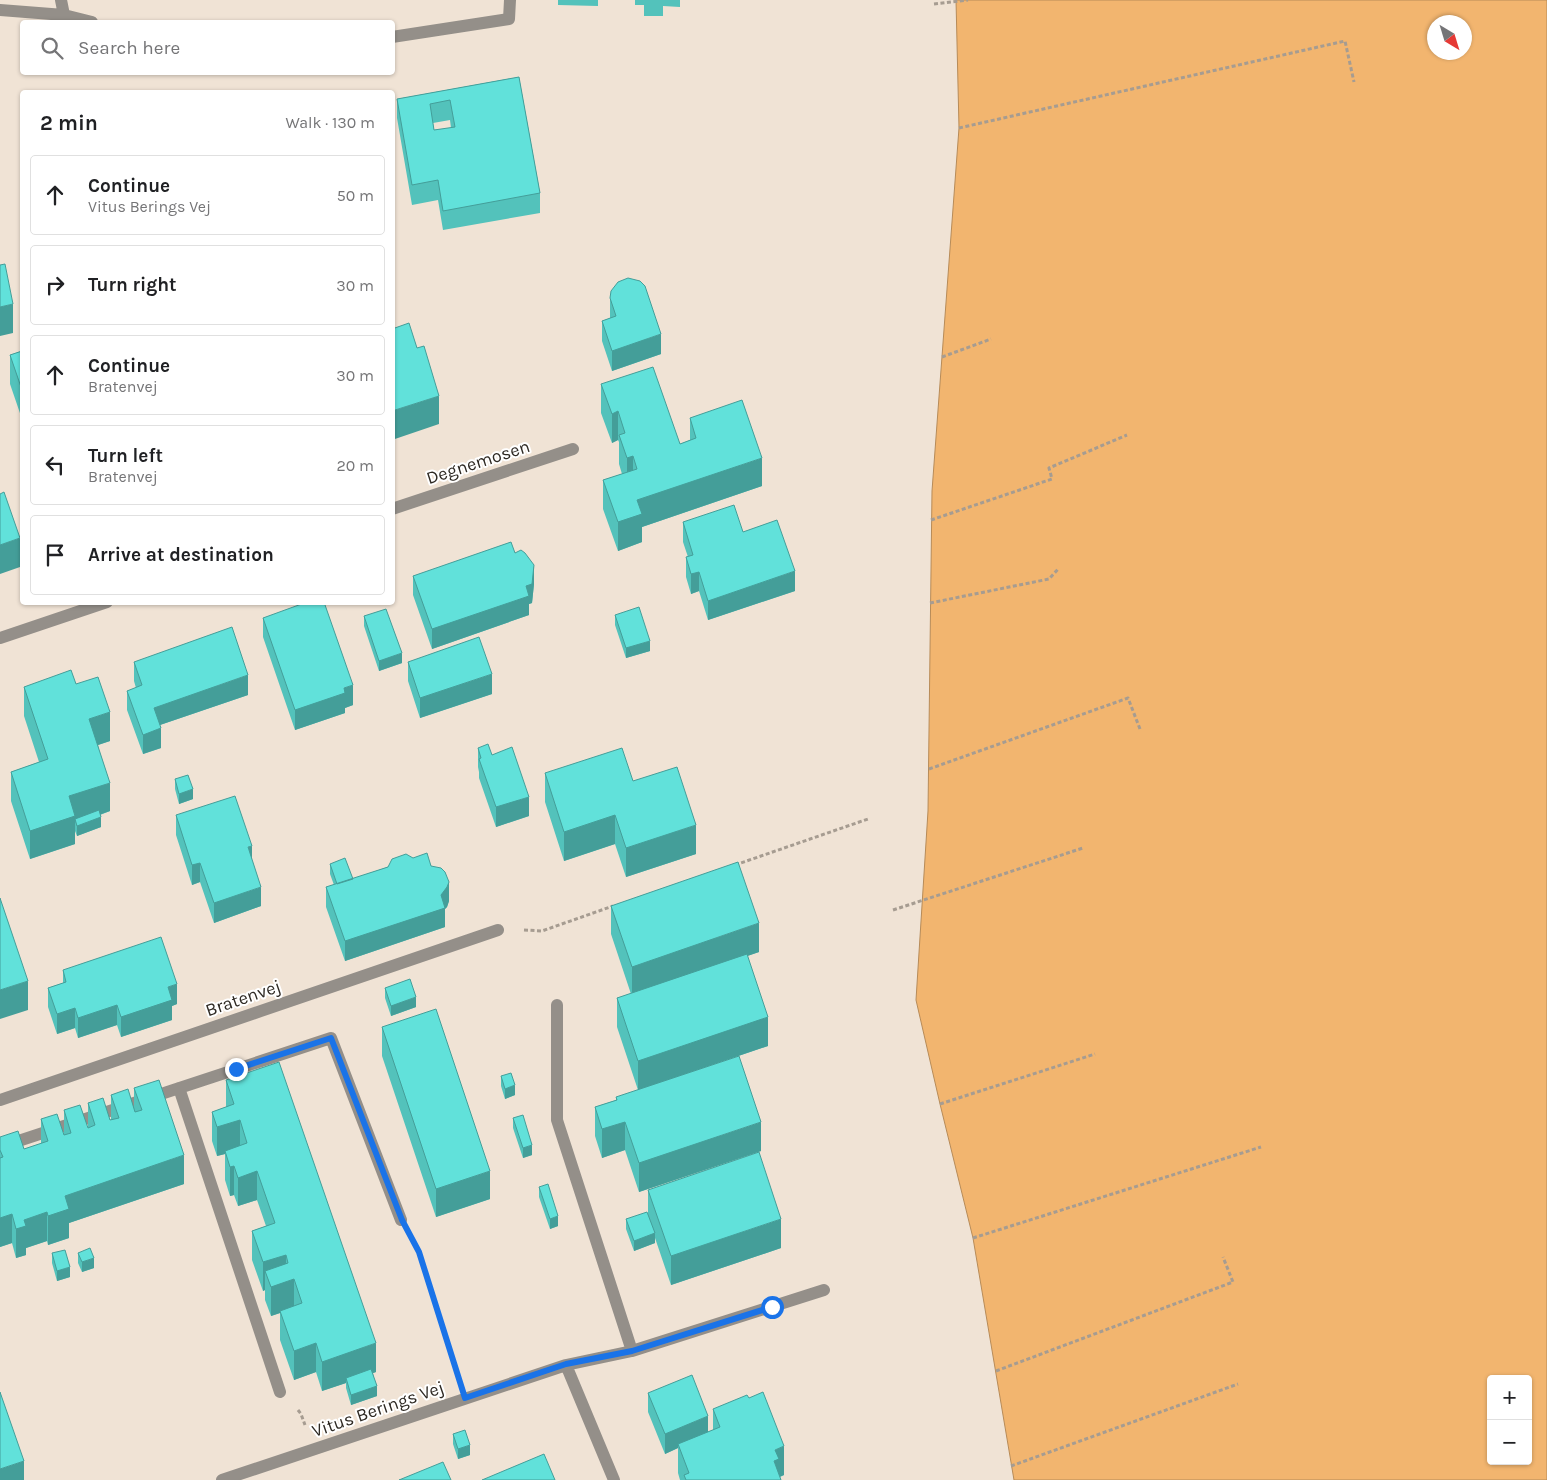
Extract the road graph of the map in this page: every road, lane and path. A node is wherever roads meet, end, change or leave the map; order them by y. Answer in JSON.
{"nodes":[{"id":1,"x":61,"y":0,"type":"edge"},
{"id":2,"x":510,"y":0,"type":"edge"},
{"id":3,"x":968,"y":0,"type":"edge"},
{"id":4,"x":934,"y":4,"type":"dead end"},
{"id":5,"x":0,"y":10,"type":"edge"},
{"id":6,"x":64,"y":16,"type":"junction"},
{"id":7,"x":83,"y":20,"type":"edge"},
{"id":8,"x":395,"y":37,"type":"edge"},
{"id":9,"x":1354,"y":82,"type":"dead end"},
{"id":10,"x":958,"y":128,"type":"dead end"},
{"id":11,"x":991,"y":339,"type":"dead end"},
{"id":12,"x":942,"y":357,"type":"dead end"},
{"id":13,"x":1127,"y":435,"type":"dead end"},
{"id":14,"x":574,"y":449,"type":"dead end"},
{"id":15,"x":395,"y":508,"type":"edge"},
{"id":16,"x":931,"y":520,"type":"dead end"},
{"id":17,"x":1059,"y":568,"type":"dead end"},
{"id":18,"x":930,"y":603,"type":"dead end"},
{"id":19,"x":98,"y":605,"type":"edge"},
{"id":20,"x":0,"y":638,"type":"edge"},
{"id":21,"x":1140,"y":729,"type":"dead end"},
{"id":22,"x":929,"y":770,"type":"dead end"},
{"id":23,"x":868,"y":819,"type":"dead end"},
{"id":24,"x":1082,"y":848,"type":"dead end"},
{"id":25,"x":728,"y":867,"type":"edge"},
{"id":26,"x":617,"y":905,"type":"edge"},
{"id":27,"x":893,"y":910,"type":"dead end"},
{"id":28,"x":498,"y":930,"type":"joint"},
{"id":29,"x":557,"y":1005,"type":"dead end"},
{"id":30,"x":1095,"y":1054,"type":"dead end"},
{"id":31,"x":179,"y":1088,"type":"junction"},
{"id":32,"x":0,"y":1100,"type":"edge"},
{"id":33,"x":940,"y":1104,"type":"dead end"},
{"id":34,"x":0,"y":1147,"type":"edge"},
{"id":35,"x":1261,"y":1147,"type":"dead end"},
{"id":36,"x":402,"y":1220,"type":"joint"},
{"id":37,"x":973,"y":1238,"type":"dead end"},
{"id":38,"x":1223,"y":1257,"type":"dead end"},
{"id":39,"x":824,"y":1290,"type":"dead end"},
{"id":40,"x":632,"y":1351,"type":"junction"},
{"id":41,"x":566,"y":1364,"type":"junction"},
{"id":42,"x":996,"y":1371,"type":"dead end"},
{"id":43,"x":1238,"y":1384,"type":"dead end"},
{"id":44,"x":280,"y":1392,"type":"joint"},
{"id":45,"x":465,"y":1398,"type":"junction"},
{"id":46,"x":312,"y":1450,"type":"junction"},
{"id":47,"x":1012,"y":1466,"type":"dead end"},
{"id":48,"x":222,"y":1480,"type":"edge"},
{"id":49,"x":614,"y":1480,"type":"edge"}],
"edges":[{"from":1,"to":6,"type":"street"},
{"from":2,"to":8,"type":"street"},
{"from":3,"to":4,"type":"path"},
{"from":5,"to":6,"type":"street"},
{"from":6,"to":7,"type":"street"},
{"from":9,"to":10,"type":"path"},
{"from":11,"to":12,"type":"path"},
{"from":13,"to":16,"type":"path"},
{"from":14,"to":15,"type":"street","name":"Degnemosen"},
{"from":17,"to":18,"type":"path"},
{"from":19,"to":20,"type":"street"},
{"from":21,"to":22,"type":"path"},
{"from":23,"to":25,"type":"path"},
{"from":24,"to":27,"type":"path"},
{"from":26,"to":28,"type":"path"},
{"from":28,"to":32,"type":"street","name":"Bratenvej"},
{"from":29,"to":40,"type":"street"},
{"from":30,"to":33,"type":"path"},
{"from":31,"to":34,"type":"street"},
{"from":31,"to":36,"type":"street"},
{"from":31,"to":44,"type":"street"},
{"from":35,"to":37,"type":"path"},
{"from":36,"to":45,"type":"path"},
{"from":38,"to":42,"type":"path"},
{"from":39,"to":40,"type":"street","name":"Vitus Berings Vej"},
{"from":40,"to":41,"type":"street","name":"Vitus Berings Vej"},
{"from":41,"to":45,"type":"street","name":"Vitus Berings Vej"},
{"from":41,"to":49,"type":"street"},
{"from":43,"to":47,"type":"path"},
{"from":44,"to":46,"type":"path"},
{"from":45,"to":46,"type":"street","name":"Vitus Berings Vej"},
{"from":46,"to":48,"type":"street","name":"Vitus Berings Vej"}]}
